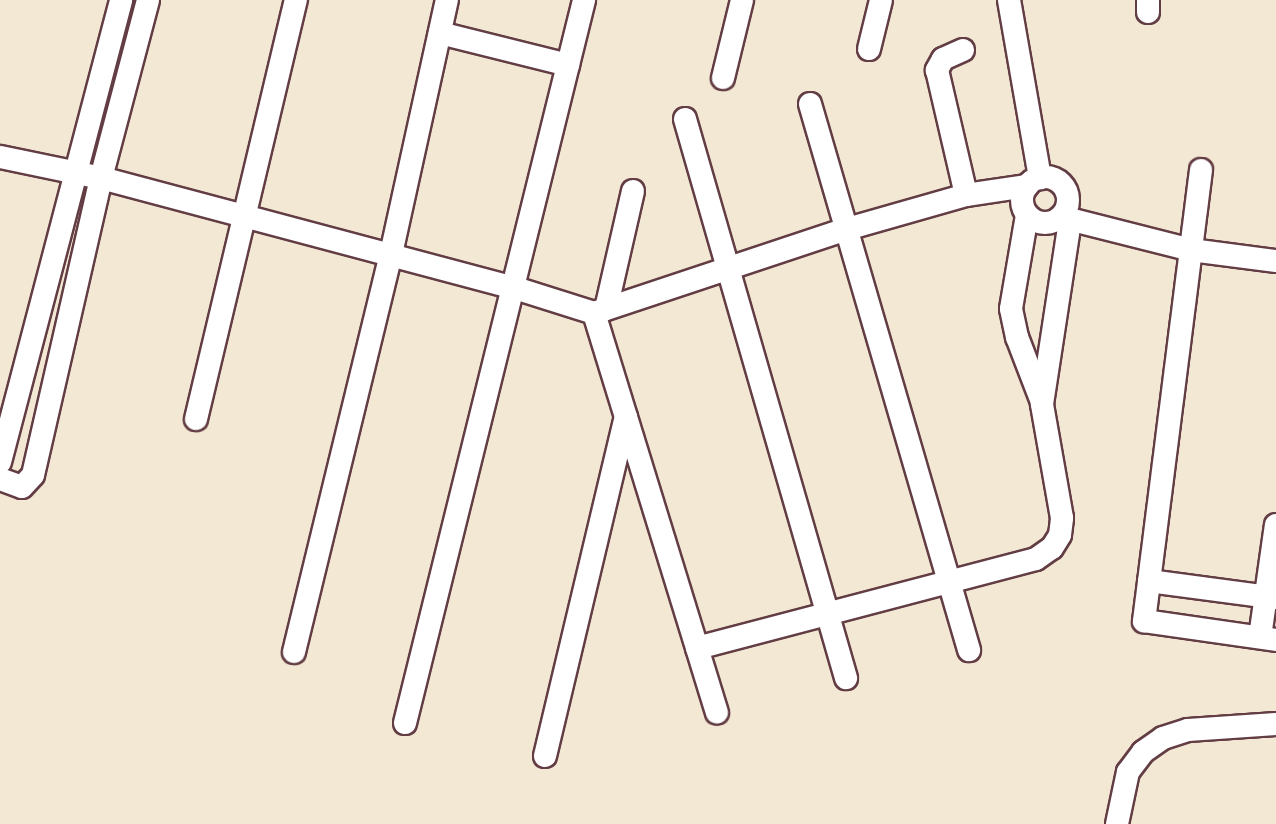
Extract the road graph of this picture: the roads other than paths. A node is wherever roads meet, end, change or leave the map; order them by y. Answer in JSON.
{"nodes":[{"id":1,"x":121,"y":0,"type":"edge"},
{"id":2,"x":148,"y":0,"type":"edge"},
{"id":3,"x":296,"y":0,"type":"edge"},
{"id":4,"x":447,"y":0,"type":"edge"},
{"id":5,"x":584,"y":0,"type":"edge"},
{"id":6,"x":742,"y":0,"type":"edge"},
{"id":7,"x":881,"y":0,"type":"edge"},
{"id":8,"x":1009,"y":0,"type":"edge"},
{"id":9,"x":440,"y":33,"type":"junction"},
{"id":10,"x":869,"y":49,"type":"dead end"},
{"id":11,"x":963,"y":50,"type":"dead end"},
{"id":12,"x":568,"y":64,"type":"junction"},
{"id":13,"x":723,"y":78,"type":"dead end"},
{"id":14,"x":810,"y":104,"type":"dead end"},
{"id":15,"x":685,"y":120,"type":"dead end"},
{"id":16,"x":0,"y":157,"type":"edge"},
{"id":17,"x":1201,"y":170,"type":"dead end"},
{"id":18,"x":75,"y":171,"type":"junction"},
{"id":19,"x":101,"y":178,"type":"junction"},
{"id":20,"x":1033,"y":182,"type":"junction"},
{"id":21,"x":633,"y":191,"type":"dead end"},
{"id":22,"x":966,"y":195,"type":"junction"},
{"id":23,"x":1027,"y":215,"type":"junction"},
{"id":24,"x":245,"y":218,"type":"junction"},
{"id":25,"x":1065,"y":219,"type":"junction"},
{"id":26,"x":847,"y":229,"type":"junction"},
{"id":27,"x":1191,"y":250,"type":"junction"},
{"id":28,"x":391,"y":254,"type":"junction"},
{"id":29,"x":1276,"y":261,"type":"edge"},
{"id":30,"x":728,"y":269,"type":"junction"},
{"id":31,"x":512,"y":287,"type":"junction"},
{"id":32,"x":600,"y":311,"type":"junction"},
{"id":33,"x":1042,"y":404,"type":"junction"},
{"id":34,"x":627,"y":416,"type":"junction"},
{"id":35,"x":196,"y":419,"type":"dead end"},
{"id":36,"x":0,"y":462,"type":"edge"},
{"id":37,"x":0,"y":479,"type":"edge"},
{"id":38,"x":1276,"y":525,"type":"edge"},
{"id":39,"x":1149,"y":581,"type":"junction"},
{"id":40,"x":949,"y":582,"type":"junction"},
{"id":41,"x":1271,"y":598,"type":"edge"},
{"id":42,"x":828,"y":614,"type":"junction"},
{"id":43,"x":1268,"y":639,"type":"edge"},
{"id":44,"x":697,"y":648,"type":"junction"},
{"id":45,"x":969,"y":650,"type":"dead end"},
{"id":46,"x":294,"y":652,"type":"dead end"},
{"id":47,"x":846,"y":678,"type":"dead end"},
{"id":48,"x":717,"y":713,"type":"dead end"},
{"id":49,"x":405,"y":723,"type":"dead end"},
{"id":50,"x":1276,"y":724,"type":"edge"},
{"id":51,"x":545,"y":756,"type":"dead end"},
{"id":52,"x":1117,"y":824,"type":"edge"}],
"edges":[{"from":1,"to":18,"type":"street"},
{"from":2,"to":19,"type":"street"},
{"from":3,"to":24,"type":"street"},
{"from":4,"to":9,"type":"street"},
{"from":5,"to":12,"type":"street"},
{"from":6,"to":13,"type":"street"},
{"from":7,"to":10,"type":"street"},
{"from":8,"to":20,"type":"street"},
{"from":9,"to":12,"type":"street"},
{"from":9,"to":28,"type":"street"},
{"from":11,"to":22,"type":"street"},
{"from":12,"to":31,"type":"street"},
{"from":14,"to":26,"type":"street"},
{"from":15,"to":30,"type":"street"},
{"from":16,"to":18,"type":"street"},
{"from":17,"to":27,"type":"street"},
{"from":18,"to":19,"type":"street"},
{"from":18,"to":36,"type":"street"},
{"from":19,"to":24,"type":"street"},
{"from":19,"to":37,"type":"street"},
{"from":20,"to":22,"type":"street"},
{"from":20,"to":23,"type":"street"},
{"from":20,"to":25,"type":"street"},
{"from":21,"to":32,"type":"street"},
{"from":22,"to":26,"type":"street"},
{"from":23,"to":25,"type":"street"},
{"from":23,"to":33,"type":"street"},
{"from":24,"to":28,"type":"street"},
{"from":24,"to":35,"type":"street"},
{"from":25,"to":27,"type":"street"},
{"from":25,"to":33,"type":"street"},
{"from":26,"to":30,"type":"street"},
{"from":26,"to":40,"type":"street"},
{"from":27,"to":29,"type":"street"},
{"from":27,"to":39,"type":"street"},
{"from":28,"to":31,"type":"street"},
{"from":28,"to":46,"type":"street"},
{"from":30,"to":32,"type":"street"},
{"from":30,"to":42,"type":"street"},
{"from":31,"to":32,"type":"street"},
{"from":31,"to":49,"type":"street"},
{"from":32,"to":34,"type":"street"},
{"from":33,"to":40,"type":"street"},
{"from":34,"to":44,"type":"street"},
{"from":34,"to":51,"type":"street"},
{"from":38,"to":41,"type":"street"},
{"from":39,"to":41,"type":"street"},
{"from":39,"to":43,"type":"street"},
{"from":40,"to":42,"type":"street"},
{"from":40,"to":45,"type":"street"},
{"from":41,"to":43,"type":"street"},
{"from":42,"to":44,"type":"street"},
{"from":42,"to":47,"type":"street"},
{"from":44,"to":48,"type":"street"},
{"from":50,"to":52,"type":"street"}]}
